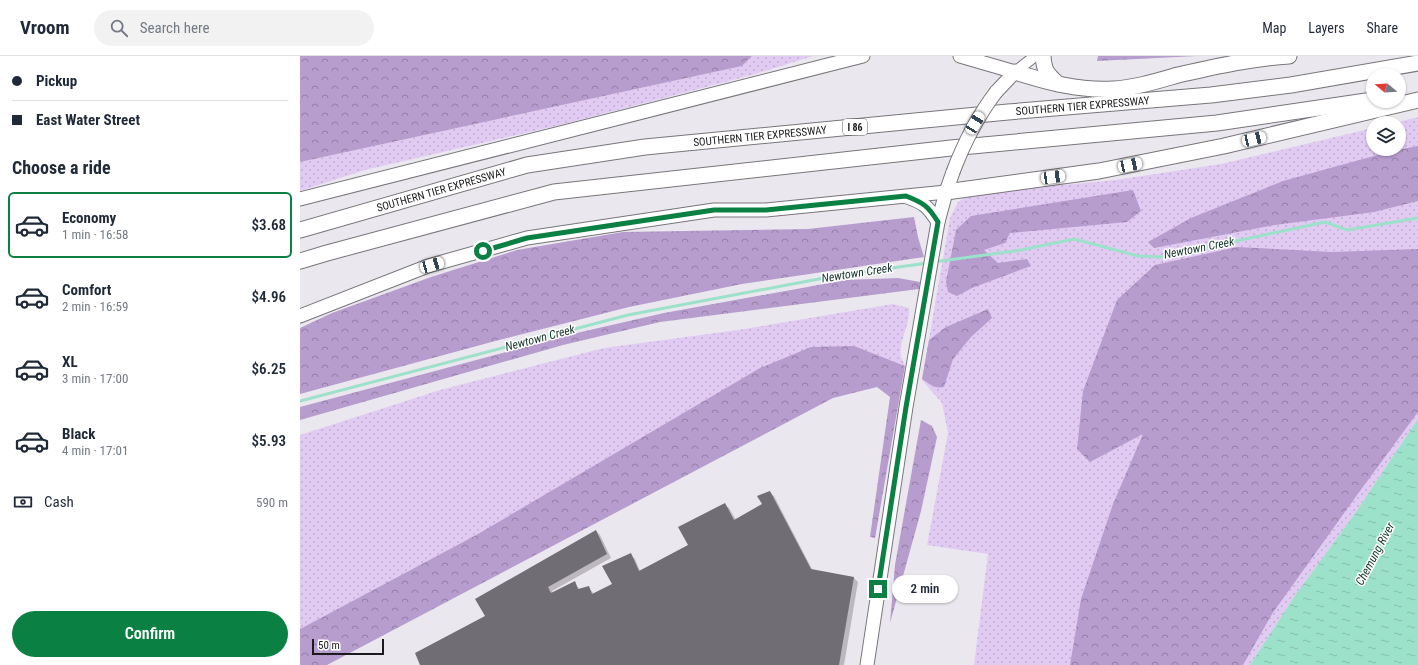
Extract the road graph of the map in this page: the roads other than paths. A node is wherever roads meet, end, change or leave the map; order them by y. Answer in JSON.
{"nodes":[{"id":1,"x":863,"y":56,"type":"edge"},
{"id":2,"x":960,"y":56,"type":"edge"},
{"id":3,"x":1035,"y":56,"type":"edge"},
{"id":4,"x":1043,"y":56,"type":"edge"},
{"id":5,"x":1289,"y":56,"type":"edge"},
{"id":6,"x":1418,"y":63,"type":"edge"},
{"id":7,"x":1015,"y":72,"type":"junction"},
{"id":8,"x":1059,"y":84,"type":"junction"},
{"id":9,"x":1418,"y":92,"type":"edge"},
{"id":10,"x":1406,"y":94,"type":"edge"},
{"id":11,"x":1418,"y":100,"type":"edge"},
{"id":12,"x":1366,"y":101,"type":"edge"},
{"id":13,"x":946,"y":192,"type":"junction"},
{"id":14,"x":906,"y":196,"type":"junction"},
{"id":15,"x":300,"y":199,"type":"edge"},
{"id":16,"x":938,"y":222,"type":"junction"},
{"id":17,"x":300,"y":230,"type":"edge"},
{"id":18,"x":300,"y":261,"type":"edge"},
{"id":19,"x":300,"y":316,"type":"edge"},
{"id":20,"x":867,"y":665,"type":"edge"}],
"edges":[{"from":1,"to":15,"type":"main road"},
{"from":2,"to":7,"type":"main road"},
{"from":3,"to":7,"type":"street"},
{"from":4,"to":8,"type":"highway"},
{"from":5,"to":8,"type":"highway"},
{"from":6,"to":17,"type":"highway","name":"SOUTHERN TIER EXPRESSWAY","number":"I 86"},
{"from":7,"to":8,"type":"highway"},
{"from":7,"to":13,"type":"main road","bridge":true},
{"from":9,"to":10,"type":"highway"},
{"from":11,"to":13,"type":"highway"},
{"from":12,"to":18,"type":"highway"},
{"from":13,"to":14,"type":"main road"},
{"from":13,"to":16,"type":"main road"},
{"from":14,"to":16,"type":"main road"},
{"from":14,"to":19,"type":"main road"},
{"from":16,"to":20,"type":"main road"}]}
